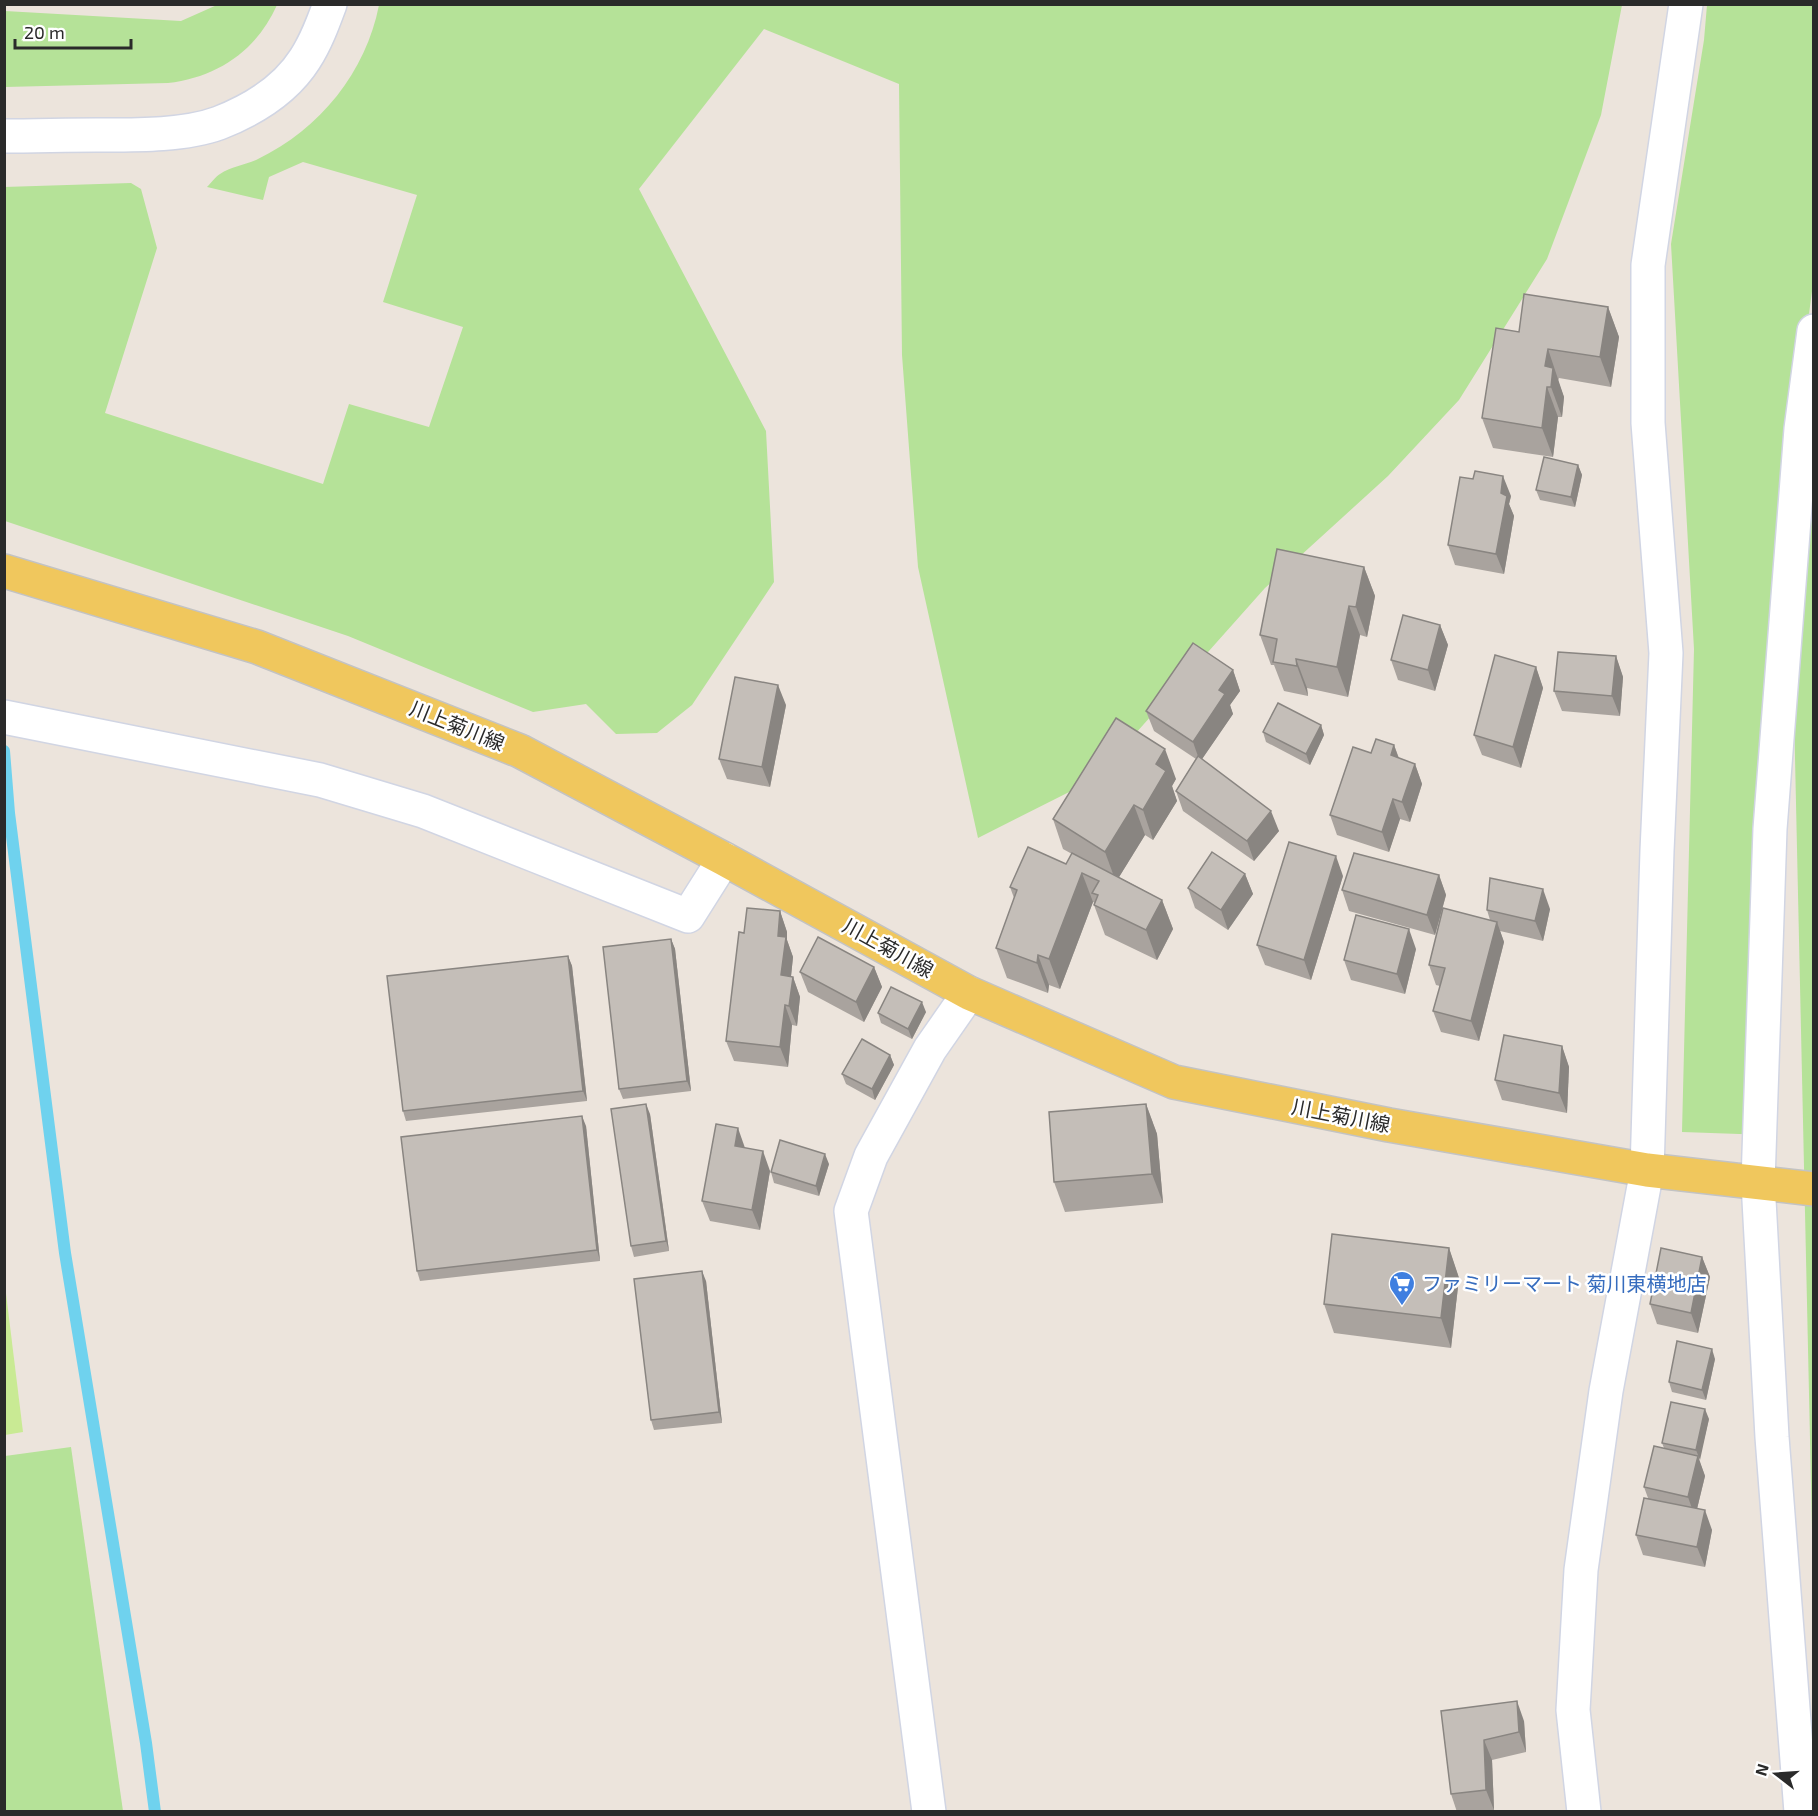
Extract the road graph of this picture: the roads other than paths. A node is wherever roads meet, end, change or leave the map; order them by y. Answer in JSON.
{"nodes":[{"id":1,"x":330,"y":4,"type":"edge"},
{"id":2,"x":1686,"y":4,"type":"edge"},
{"id":3,"x":4,"y":136,"type":"edge"},
{"id":4,"x":1814,"y":331,"type":"edge"},
{"id":5,"x":4,"y":571,"type":"edge"},
{"id":6,"x":4,"y":717,"type":"edge"},
{"id":7,"x":724,"y":859,"type":"junction"},
{"id":8,"x":969,"y":993,"type":"junction"},
{"id":9,"x":1647,"y":1170,"type":"junction"},
{"id":10,"x":1765,"y":1183,"type":"junction"},
{"id":11,"x":1814,"y":1189,"type":"edge"},
{"id":12,"x":929,"y":1812,"type":"edge"},
{"id":13,"x":1584,"y":1812,"type":"edge"},
{"id":14,"x":1802,"y":1812,"type":"edge"}],
"edges":[{"from":1,"to":3,"type":"street"},
{"from":2,"to":9,"type":"street"},
{"from":4,"to":10,"type":"street"},
{"from":5,"to":7,"type":"main road","name":"川上菊川線"},
{"from":6,"to":7,"type":"street"},
{"from":7,"to":8,"type":"main road","name":"川上菊川線"},
{"from":8,"to":9,"type":"main road","name":"川上菊川線"},
{"from":8,"to":12,"type":"street"},
{"from":9,"to":10,"type":"main road","name":"川上菊川線"},
{"from":9,"to":13,"type":"street"},
{"from":10,"to":11,"type":"main road","name":"川上菊川線"},
{"from":10,"to":14,"type":"street"}]}
